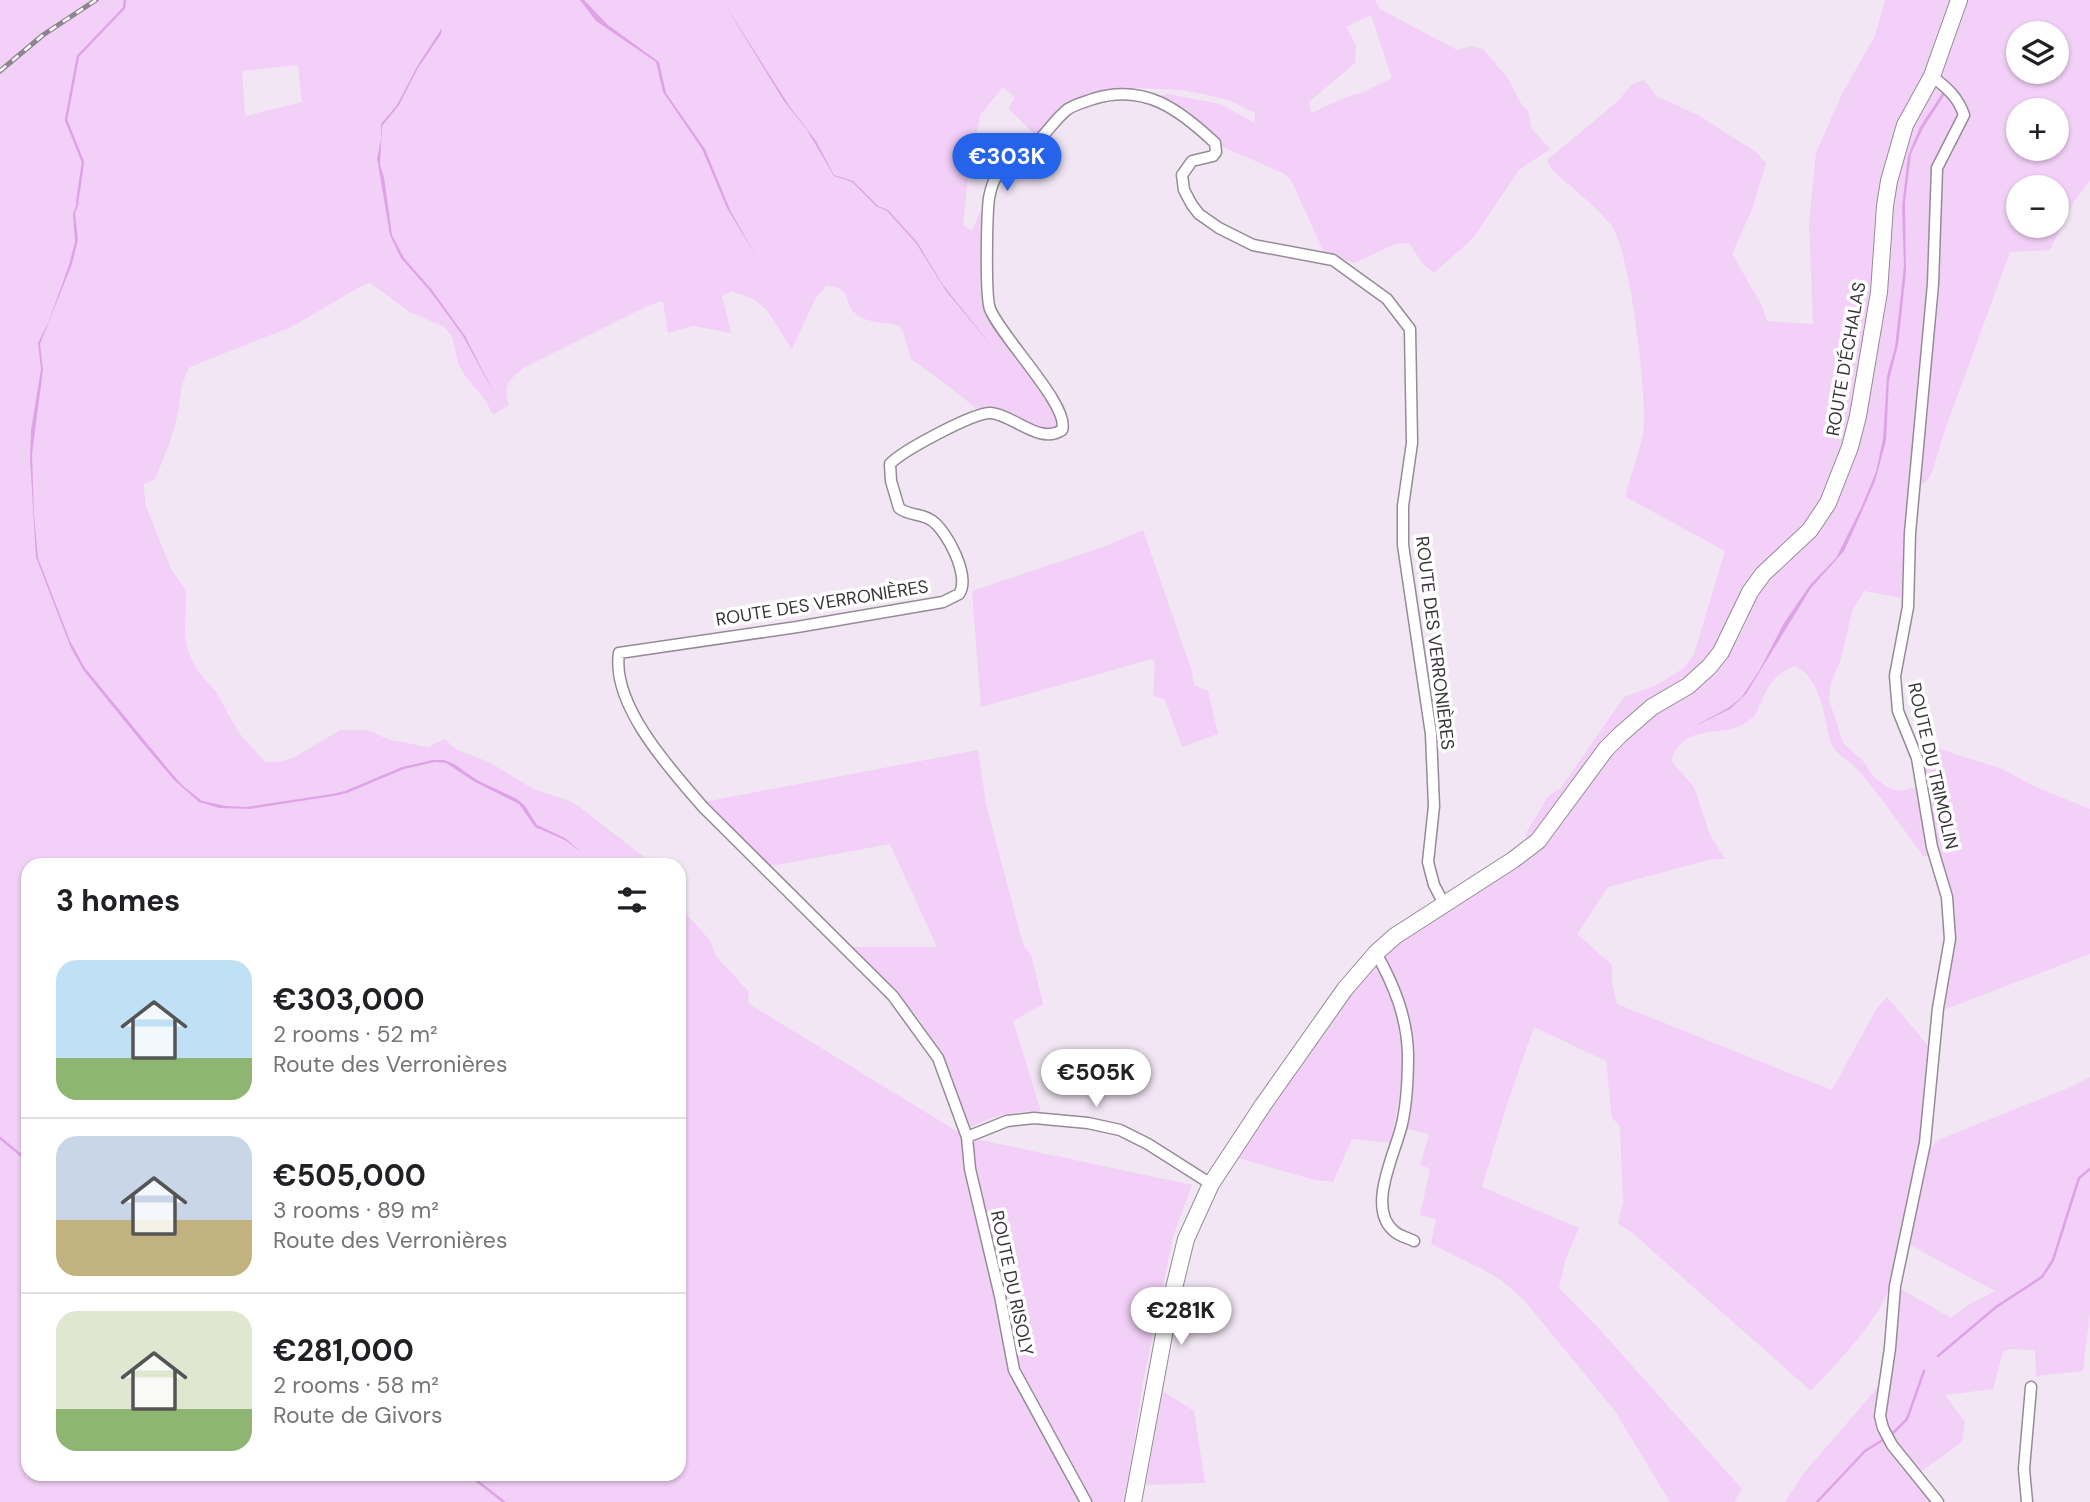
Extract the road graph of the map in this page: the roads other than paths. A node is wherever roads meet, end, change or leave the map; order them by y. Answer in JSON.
{"nodes":[{"id":1,"x":1957,"y":1,"type":"edge"},
{"id":2,"x":1932,"y":76,"type":"junction"},
{"id":3,"x":1444,"y":904,"type":"junction"},
{"id":4,"x":1376,"y":953,"type":"junction"},
{"id":5,"x":967,"y":1137,"type":"junction"},
{"id":6,"x":1211,"y":1184,"type":"junction"},
{"id":7,"x":1414,"y":1241,"type":"dead end"},
{"id":8,"x":2031,"y":1387,"type":"dead end"},
{"id":9,"x":1086,"y":1502,"type":"edge"},
{"id":10,"x":1133,"y":1502,"type":"edge"},
{"id":11,"x":1938,"y":1502,"type":"edge"},
{"id":12,"x":2027,"y":1502,"type":"edge"}],
"edges":[{"from":1,"to":2,"type":"street","name":"ROUTE D'ÉCHALAS"},
{"from":2,"to":3,"type":"street","name":"ROUTE D'ÉCHALAS"},
{"from":2,"to":11,"type":"street","name":"ROUTE DU TRIMOLIN"},
{"from":3,"to":4,"type":"street","name":"ROUTE D'ÉCHALAS"},
{"from":3,"to":5,"type":"street","name":"ROUTE DES VERRONIÈRES"},
{"from":4,"to":6,"type":"street","name":"ROUTE D'ÉCHALAS"},
{"from":4,"to":7,"type":"street"},
{"from":5,"to":6,"type":"street"},
{"from":5,"to":9,"type":"street","name":"ROUTE DU RISOLY"},
{"from":6,"to":10,"type":"street","name":"ROUTE D'ÉCHALAS"},
{"from":8,"to":12,"type":"street"}]}
